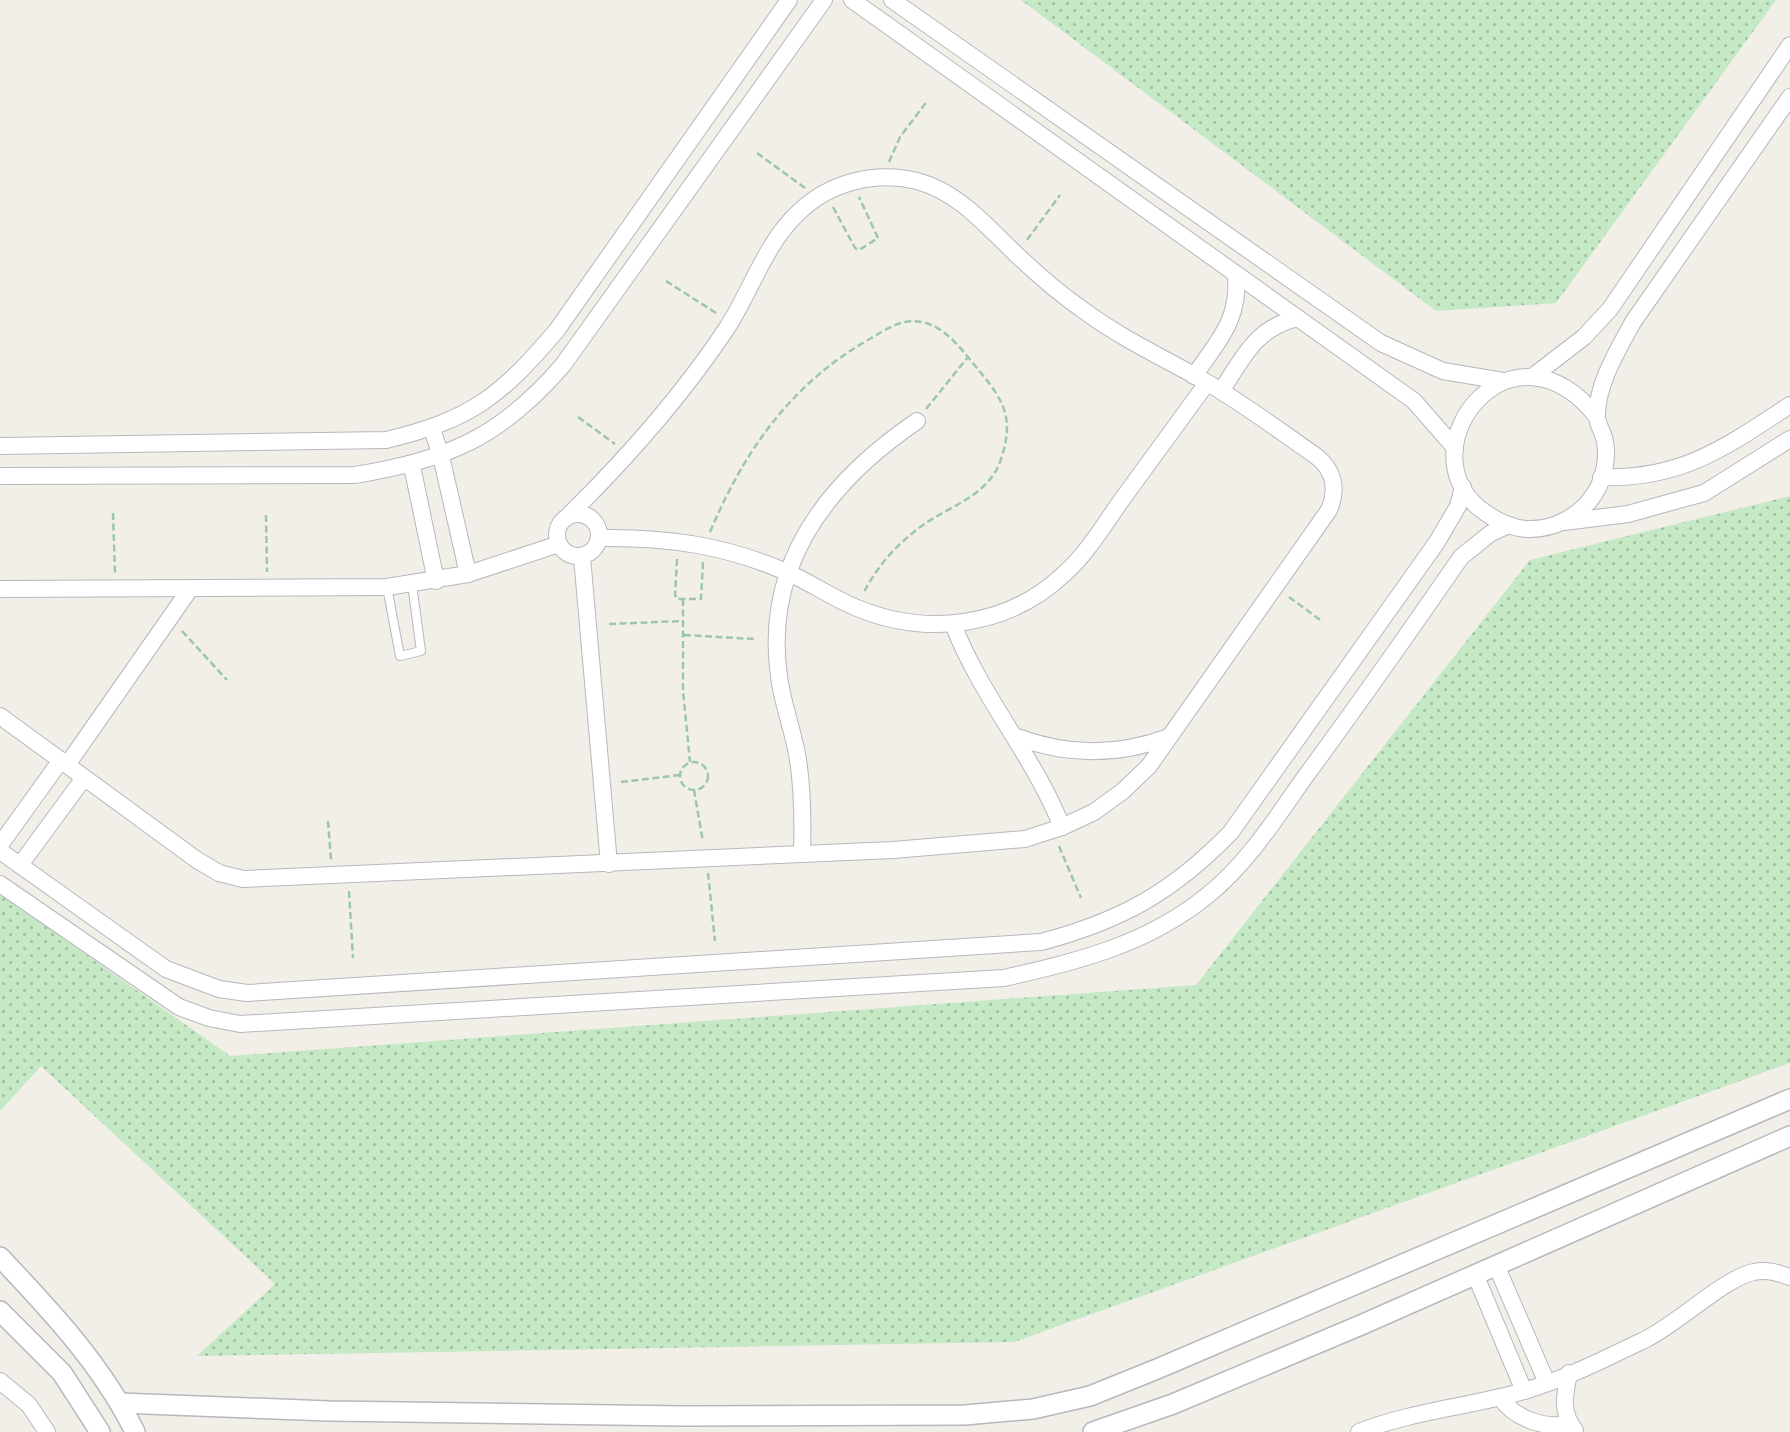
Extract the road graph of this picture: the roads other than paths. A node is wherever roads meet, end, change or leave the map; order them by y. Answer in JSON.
{"nodes":[{"id":1,"x":789,"y":0,"type":"edge"},
{"id":2,"x":824,"y":0,"type":"edge"},
{"id":3,"x":852,"y":0,"type":"edge"},
{"id":4,"x":892,"y":0,"type":"edge"},
{"id":5,"x":1790,"y":45,"type":"edge"},
{"id":6,"x":1790,"y":97,"type":"edge"},
{"id":7,"x":1236,"y":275,"type":"junction"},
{"id":8,"x":1297,"y":318,"type":"junction"},
{"id":9,"x":1532,"y":377,"type":"junction"},
{"id":10,"x":1506,"y":381,"type":"junction"},
{"id":11,"x":1207,"y":383,"type":"junction"},
{"id":12,"x":1790,"y":405,"type":"edge"},
{"id":13,"x":1597,"y":417,"type":"junction"},
{"id":14,"x":917,"y":421,"type":"road end"},
{"id":15,"x":432,"y":429,"type":"junction"},
{"id":16,"x":1790,"y":439,"type":"edge"},
{"id":17,"x":0,"y":446,"type":"edge"},
{"id":18,"x":1455,"y":448,"type":"junction"},
{"id":19,"x":441,"y":456,"type":"junction"},
{"id":20,"x":412,"y":466,"type":"junction"},
{"id":21,"x":0,"y":476,"type":"edge"},
{"id":22,"x":1601,"y":477,"type":"junction"},
{"id":23,"x":1463,"y":487,"type":"junction"},
{"id":24,"x":570,"y":514,"type":"junction"},
{"id":25,"x":1562,"y":522,"type":"junction"},
{"id":26,"x":1509,"y":526,"type":"junction"},
{"id":27,"x":600,"y":538,"type":"junction"},
{"id":28,"x":559,"y":544,"type":"junction"},
{"id":29,"x":582,"y":557,"type":"junction"},
{"id":30,"x":788,"y":572,"type":"junction"},
{"id":31,"x":468,"y":574,"type":"junction"},
{"id":32,"x":436,"y":581,"type":"junction"},
{"id":33,"x":412,"y":584,"type":"junction"},
{"id":34,"x":387,"y":587,"type":"junction"},
{"id":35,"x":0,"y":589,"type":"edge"},
{"id":36,"x":190,"y":589,"type":"junction"},
{"id":37,"x":953,"y":624,"type":"junction"},
{"id":38,"x":0,"y":716,"type":"edge"},
{"id":39,"x":1017,"y":737,"type":"junction"},
{"id":40,"x":1170,"y":737,"type":"junction"},
{"id":41,"x":64,"y":763,"type":"junction"},
{"id":42,"x":84,"y":778,"type":"junction"},
{"id":43,"x":1057,"y":829,"type":"junction"},
{"id":44,"x":0,"y":845,"type":"edge"},
{"id":45,"x":0,"y":851,"type":"edge"},
{"id":46,"x":802,"y":854,"type":"junction"},
{"id":47,"x":609,"y":864,"type":"junction"},
{"id":48,"x":20,"y":865,"type":"junction"},
{"id":49,"x":0,"y":884,"type":"edge"},
{"id":50,"x":1790,"y":1099,"type":"edge"},
{"id":51,"x":1790,"y":1136,"type":"edge"},
{"id":52,"x":0,"y":1257,"type":"edge"},
{"id":53,"x":1496,"y":1265,"type":"junction"},
{"id":54,"x":1475,"y":1274,"type":"junction"},
{"id":55,"x":1790,"y":1277,"type":"edge"},
{"id":56,"x":0,"y":1311,"type":"edge"},
{"id":57,"x":1569,"y":1373,"type":"junction"},
{"id":58,"x":0,"y":1381,"type":"edge"},
{"id":59,"x":1547,"y":1384,"type":"junction"},
{"id":60,"x":1524,"y":1391,"type":"junction"},
{"id":61,"x":1500,"y":1397,"type":"junction"},
{"id":62,"x":120,"y":1403,"type":"junction"},
{"id":63,"x":1573,"y":1428,"type":"edge"},
{"id":64,"x":47,"y":1432,"type":"edge"},
{"id":65,"x":100,"y":1432,"type":"edge"},
{"id":66,"x":135,"y":1432,"type":"edge"},
{"id":67,"x":1093,"y":1432,"type":"edge"},
{"id":68,"x":1359,"y":1432,"type":"edge"}],
"edges":[{"from":1,"to":15,"type":"street"},
{"from":2,"to":19,"type":"street"},
{"from":3,"to":7,"type":"street"},
{"from":4,"to":10,"type":"street"},
{"from":5,"to":9,"type":"street"},
{"from":6,"to":13,"type":"street"},
{"from":7,"to":8,"type":"street"},
{"from":7,"to":11,"type":"street"},
{"from":8,"to":11,"type":"street"},
{"from":8,"to":18,"type":"street"},
{"from":9,"to":10,"type":"street"},
{"from":9,"to":13,"type":"street"},
{"from":10,"to":18,"type":"street"},
{"from":11,"to":24,"type":"street"},
{"from":11,"to":37,"type":"street"},
{"from":11,"to":40,"type":"street"},
{"from":12,"to":22,"type":"street"},
{"from":13,"to":22,"type":"street"},
{"from":14,"to":30,"type":"street"},
{"from":15,"to":17,"type":"street"},
{"from":15,"to":19,"type":"street"},
{"from":16,"to":25,"type":"street"},
{"from":18,"to":23,"type":"street"},
{"from":19,"to":20,"type":"street"},
{"from":19,"to":31,"type":"street"},
{"from":20,"to":21,"type":"street"},
{"from":20,"to":32,"type":"street"},
{"from":22,"to":25,"type":"street"},
{"from":23,"to":26,"type":"street"},
{"from":23,"to":48,"type":"street"},
{"from":24,"to":27,"type":"street"},
{"from":24,"to":28,"type":"street"},
{"from":25,"to":26,"type":"street"},
{"from":26,"to":49,"type":"street"},
{"from":27,"to":29,"type":"street"},
{"from":27,"to":30,"type":"street"},
{"from":28,"to":29,"type":"street"},
{"from":28,"to":31,"type":"street"},
{"from":29,"to":47,"type":"street"},
{"from":30,"to":37,"type":"street"},
{"from":30,"to":46,"type":"street"},
{"from":31,"to":32,"type":"street"},
{"from":32,"to":33,"type":"street"},
{"from":33,"to":34,"type":"street"},
{"from":33,"to":34,"type":"lane"},
{"from":34,"to":36,"type":"street"},
{"from":35,"to":36,"type":"street"},
{"from":36,"to":41,"type":"street"},
{"from":37,"to":39,"type":"street"},
{"from":38,"to":41,"type":"street"},
{"from":39,"to":40,"type":"street"},
{"from":39,"to":43,"type":"street"},
{"from":40,"to":43,"type":"street"},
{"from":41,"to":42,"type":"street"},
{"from":41,"to":44,"type":"street"},
{"from":42,"to":47,"type":"street"},
{"from":42,"to":48,"type":"street"},
{"from":43,"to":46,"type":"street"},
{"from":45,"to":48,"type":"street"},
{"from":46,"to":47,"type":"street"},
{"from":50,"to":62,"type":"street"},
{"from":51,"to":53,"type":"street"},
{"from":52,"to":62,"type":"street"},
{"from":53,"to":54,"type":"street"},
{"from":53,"to":59,"type":"street"},
{"from":54,"to":60,"type":"street"},
{"from":54,"to":67,"type":"street"},
{"from":55,"to":57,"type":"street"},
{"from":56,"to":65,"type":"street"},
{"from":57,"to":59,"type":"street"},
{"from":57,"to":63,"type":"street"},
{"from":58,"to":64,"type":"street"},
{"from":59,"to":60,"type":"street"},
{"from":60,"to":61,"type":"street"},
{"from":61,"to":63,"type":"street"},
{"from":61,"to":68,"type":"street"},
{"from":62,"to":66,"type":"street"}]}
